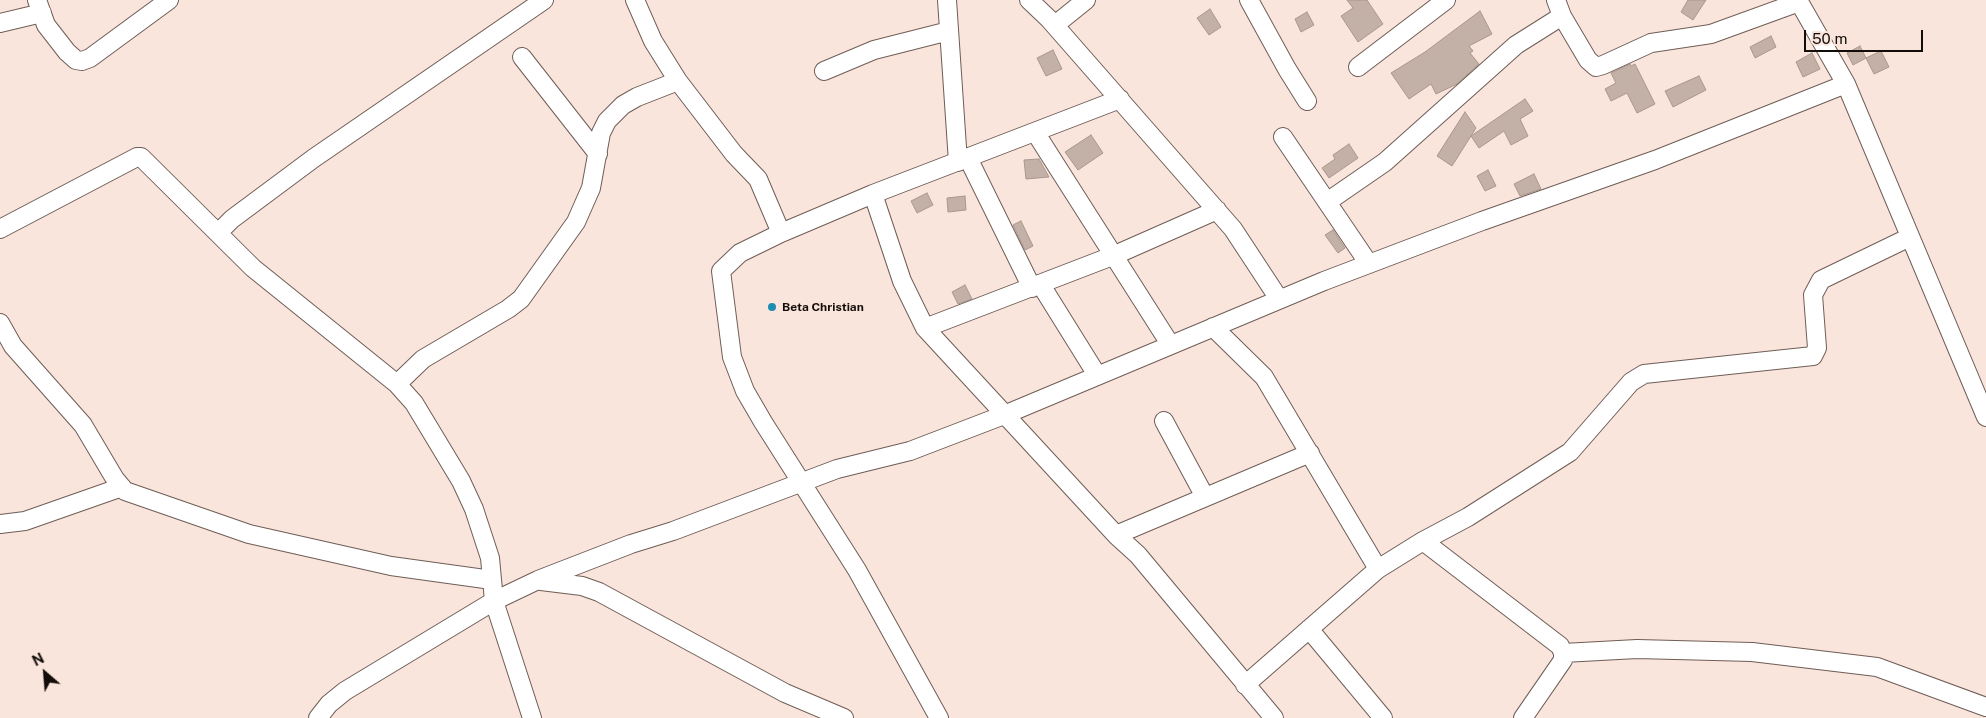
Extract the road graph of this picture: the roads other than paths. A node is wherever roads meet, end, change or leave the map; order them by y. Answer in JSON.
{"nodes":[{"id":1,"x":169,"y":0,"type":"edge"},
{"id":2,"x":544,"y":0,"type":"edge"},
{"id":3,"x":635,"y":0,"type":"edge"},
{"id":4,"x":947,"y":0,"type":"edge"},
{"id":5,"x":1029,"y":0,"type":"edge"},
{"id":6,"x":1086,"y":0,"type":"edge"},
{"id":7,"x":1249,"y":0,"type":"edge"},
{"id":8,"x":1446,"y":0,"type":"edge"},
{"id":9,"x":1799,"y":1,"type":"edge"},
{"id":10,"x":39,"y":7,"type":"edge"},
{"id":11,"x":1559,"y":8,"type":"edge"},
{"id":12,"x":0,"y":23,"type":"edge"},
{"id":13,"x":1054,"y":25,"type":"junction"},
{"id":14,"x":949,"y":31,"type":"junction"},
{"id":15,"x":522,"y":57,"type":"dead end"},
{"id":16,"x":1358,"y":67,"type":"dead end"},
{"id":17,"x":824,"y":71,"type":"dead end"},
{"id":18,"x":678,"y":81,"type":"junction"},
{"id":19,"x":1846,"y":84,"type":"junction"},
{"id":20,"x":1120,"y":99,"type":"junction"},
{"id":21,"x":1307,"y":101,"type":"dead end"},
{"id":22,"x":1035,"y":132,"type":"junction"},
{"id":23,"x":1283,"y":137,"type":"dead end"},
{"id":24,"x":598,"y":154,"type":"junction"},
{"id":25,"x":963,"y":160,"type":"junction"},
{"id":26,"x":873,"y":194,"type":"junction"},
{"id":27,"x":1327,"y":202,"type":"junction"},
{"id":28,"x":1217,"y":210,"type":"junction"},
{"id":29,"x":0,"y":229,"type":"edge"},
{"id":30,"x":218,"y":233,"type":"junction"},
{"id":31,"x":781,"y":233,"type":"junction"},
{"id":32,"x":1910,"y":237,"type":"junction"},
{"id":33,"x":1115,"y":255,"type":"junction"},
{"id":34,"x":1369,"y":264,"type":"junction"},
{"id":35,"x":1036,"y":286,"type":"junction"},
{"id":36,"x":1279,"y":299,"type":"junction"},
{"id":37,"x":1,"y":326,"type":"edge"},
{"id":38,"x":1213,"y":326,"type":"junction"},
{"id":39,"x":925,"y":328,"type":"junction"},
{"id":40,"x":1170,"y":344,"type":"junction"},
{"id":41,"x":1096,"y":375,"type":"junction"},
{"id":42,"x":397,"y":384,"type":"junction"},
{"id":43,"x":1004,"y":415,"type":"junction"},
{"id":44,"x":1986,"y":417,"type":"edge"},
{"id":45,"x":1164,"y":421,"type":"dead end"},
{"id":46,"x":1310,"y":453,"type":"junction"},
{"id":47,"x":802,"y":482,"type":"junction"},
{"id":48,"x":122,"y":487,"type":"junction"},
{"id":49,"x":1205,"y":497,"type":"junction"},
{"id":50,"x":0,"y":524,"type":"edge"},
{"id":51,"x":1116,"y":535,"type":"junction"},
{"id":52,"x":1424,"y":540,"type":"junction"},
{"id":53,"x":1378,"y":569,"type":"junction"},
{"id":54,"x":492,"y":580,"type":"junction"},
{"id":55,"x":538,"y":580,"type":"junction"},
{"id":56,"x":494,"y":601,"type":"junction"},
{"id":57,"x":1309,"y":629,"type":"junction"},
{"id":58,"x":1563,"y":653,"type":"junction"},
{"id":59,"x":1245,"y":685,"type":"junction"},
{"id":60,"x":1986,"y":707,"type":"edge"},
{"id":61,"x":318,"y":718,"type":"edge"},
{"id":62,"x":532,"y":718,"type":"edge"},
{"id":63,"x":844,"y":718,"type":"edge"},
{"id":64,"x":939,"y":718,"type":"edge"},
{"id":65,"x":1274,"y":718,"type":"edge"},
{"id":66,"x":1383,"y":718,"type":"edge"},
{"id":67,"x":1523,"y":718,"type":"edge"}],
"edges":[{"from":1,"to":10,"type":"street"},
{"from":2,"to":30,"type":"street"},
{"from":3,"to":18,"type":"street"},
{"from":4,"to":14,"type":"street"},
{"from":5,"to":13,"type":"street"},
{"from":6,"to":13,"type":"street"},
{"from":7,"to":21,"type":"street"},
{"from":8,"to":16,"type":"street"},
{"from":9,"to":11,"type":"street"},
{"from":9,"to":19,"type":"street"},
{"from":10,"to":12,"type":"street"},
{"from":11,"to":27,"type":"street"},
{"from":13,"to":20,"type":"street"},
{"from":14,"to":17,"type":"street"},
{"from":14,"to":25,"type":"street"},
{"from":15,"to":24,"type":"street"},
{"from":18,"to":24,"type":"street"},
{"from":18,"to":31,"type":"street"},
{"from":19,"to":32,"type":"street"},
{"from":19,"to":34,"type":"street"},
{"from":20,"to":22,"type":"street"},
{"from":20,"to":28,"type":"street"},
{"from":22,"to":25,"type":"street"},
{"from":22,"to":33,"type":"street"},
{"from":23,"to":27,"type":"street"},
{"from":24,"to":42,"type":"street"},
{"from":25,"to":26,"type":"street"},
{"from":25,"to":35,"type":"street"},
{"from":26,"to":31,"type":"street"},
{"from":26,"to":39,"type":"street"},
{"from":27,"to":34,"type":"street"},
{"from":28,"to":33,"type":"street"},
{"from":28,"to":36,"type":"street"},
{"from":29,"to":30,"type":"street"},
{"from":30,"to":42,"type":"street"},
{"from":31,"to":47,"type":"street"},
{"from":32,"to":44,"type":"street"},
{"from":32,"to":52,"type":"street"},
{"from":33,"to":35,"type":"street"},
{"from":33,"to":40,"type":"street"},
{"from":34,"to":36,"type":"street"},
{"from":35,"to":39,"type":"street"},
{"from":35,"to":41,"type":"street"},
{"from":36,"to":38,"type":"street"},
{"from":37,"to":48,"type":"street"},
{"from":38,"to":40,"type":"street"},
{"from":38,"to":46,"type":"street"},
{"from":39,"to":43,"type":"street"},
{"from":40,"to":41,"type":"street"},
{"from":41,"to":43,"type":"street"},
{"from":42,"to":54,"type":"street"},
{"from":43,"to":47,"type":"street"},
{"from":43,"to":51,"type":"street"},
{"from":45,"to":49,"type":"street"},
{"from":46,"to":49,"type":"street"},
{"from":46,"to":53,"type":"street"},
{"from":47,"to":55,"type":"street"},
{"from":47,"to":64,"type":"street"},
{"from":48,"to":50,"type":"street"},
{"from":48,"to":54,"type":"street"},
{"from":49,"to":51,"type":"street"},
{"from":51,"to":59,"type":"street"},
{"from":52,"to":53,"type":"street"},
{"from":52,"to":58,"type":"street"},
{"from":53,"to":57,"type":"street"},
{"from":54,"to":56,"type":"street"},
{"from":55,"to":56,"type":"street"},
{"from":55,"to":63,"type":"street"},
{"from":56,"to":61,"type":"street"},
{"from":56,"to":62,"type":"street"},
{"from":57,"to":59,"type":"street"},
{"from":57,"to":66,"type":"street"},
{"from":58,"to":60,"type":"street"},
{"from":58,"to":67,"type":"street"},
{"from":59,"to":65,"type":"street"}]}
